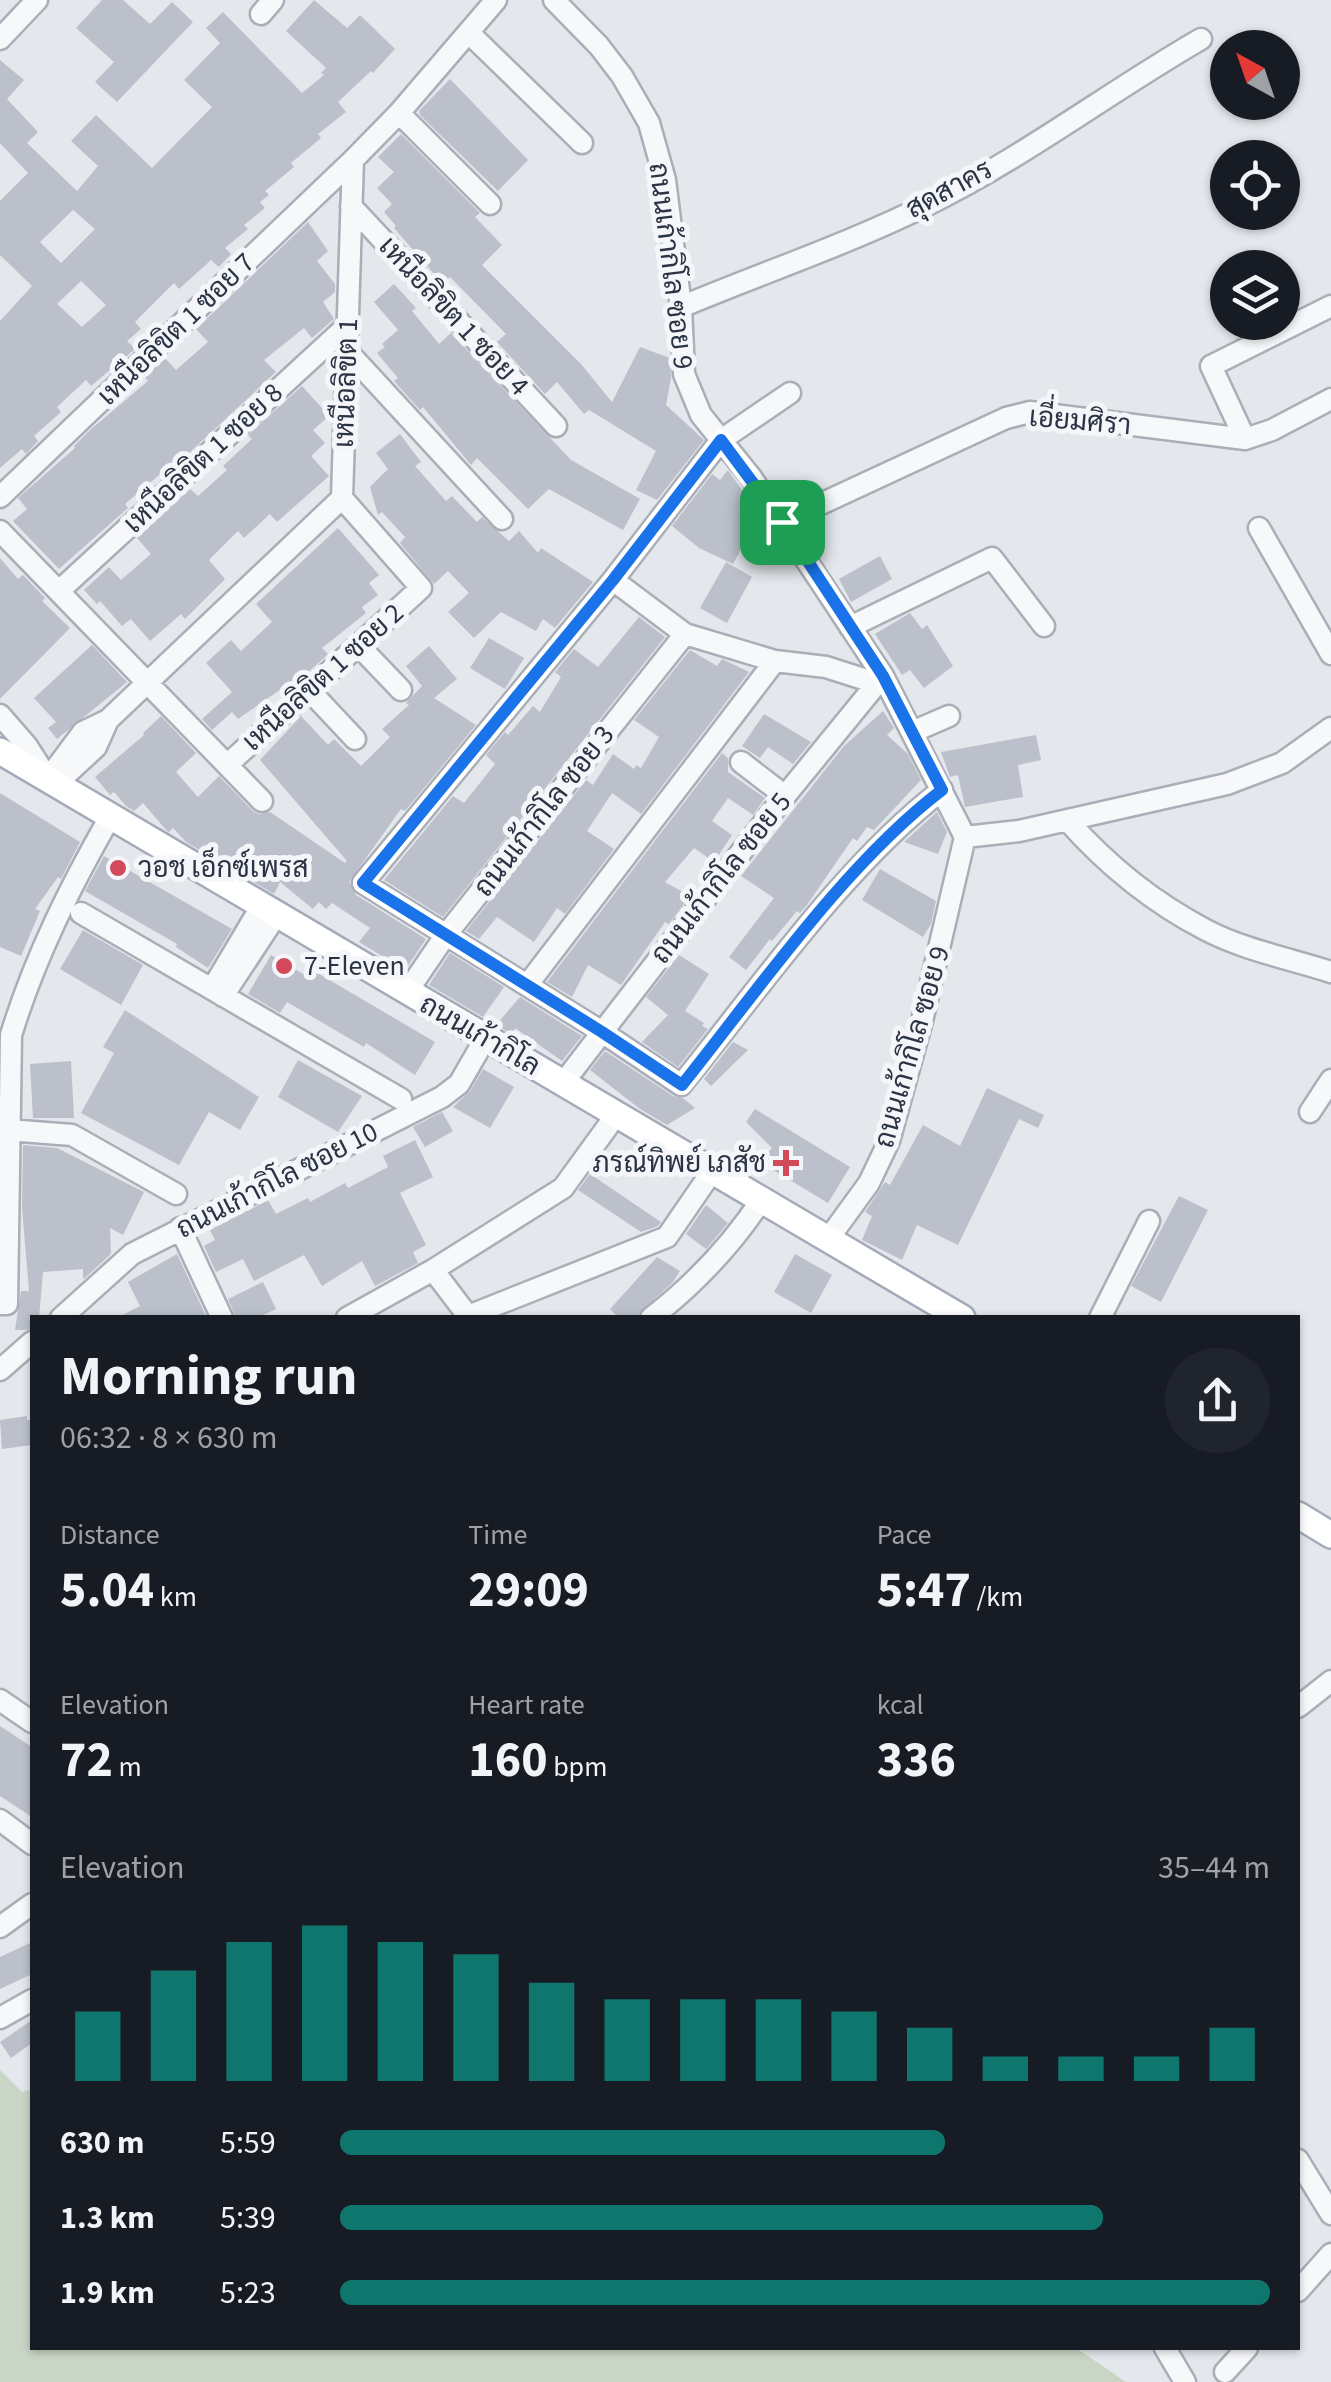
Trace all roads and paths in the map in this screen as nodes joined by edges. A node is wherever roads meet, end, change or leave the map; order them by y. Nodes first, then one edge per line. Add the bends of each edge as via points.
1 (37, 0) edge
2 (496, 0) edge
3 (554, 0) edge
4 (469, 33) junction
5 (1202, 39) dead end
6 (0, 40) edge
7 (399, 113) junction
8 (582, 143) dead end
9 (353, 160) junction
10 (490, 204) dead end
11 (351, 206) junction
12 (1331, 306) edge
13 (681, 307) junction
14 (348, 325) junction
15 (347, 351) junction
16 (790, 393) dead end
17 (1331, 399) edge
18 (556, 426) dead end
19 (1245, 439) junction
20 (721, 440) junction
21 (0, 497) edge
22 (342, 498) junction
23 (502, 519) dead end
24 (782, 522) junction
25 (1259, 528) dead end
26 (0, 531) edge
27 (613, 580) junction
28 (58, 591) junction
29 (1044, 626) dead end
30 (850, 627) junction
31 (685, 634) junction
32 (358, 645) junction
33 (1331, 654) edge
34 (775, 662) junction
35 (880, 680) junction
36 (148, 682) junction
37 (309, 690) junction
38 (401, 690) dead end
39 (0, 716) edge
40 (949, 716) dead end
41 (1331, 728) edge
42 (912, 732) junction
43 (355, 739) dead end
44 (0, 751) edge
45 (742, 762) dead end
46 (227, 765) junction
47 (53, 781) junction
48 (942, 790) junction
49 (785, 796) junction
50 (262, 801) dead end
51 (110, 817) junction
52 (1068, 820) junction
53 (966, 836) junction
54 (269, 910) junction
55 (81, 914) dead end
56 (445, 936) junction
57 (1331, 972) edge
58 (528, 984) junction
59 (407, 992) junction
60 (218, 993) junction
61 (602, 1032) junction
62 (486, 1039) junction
63 (1331, 1080) edge
64 (563, 1084) junction
65 (401, 1099) dead end
66 (1310, 1112) dead end
67 (616, 1115) junction
68 (8, 1130) junction
69 (713, 1170) junction
70 (4, 1190) edge
71 (176, 1194) dead end
72 (762, 1199) junction
73 (1149, 1221) dead end
74 (180, 1228) junction
75 (829, 1238) junction
76 (433, 1270) junction
77 (4, 1304) edge
78 (65, 1315) edge
79 (221, 1315) edge
80 (352, 1315) edge
81 (467, 1315) edge
82 (470, 1315) edge
83 (655, 1315) edge
84 (957, 1315) edge
85 (1102, 1315) edge
86 (30, 1344) edge
87 (0, 1370) edge
88 (1300, 1516) edge
89 (1331, 1535) edge
90 (1331, 1681) edge
91 (0, 1700) edge
92 (1300, 1705) edge
93 (30, 1721) edge
94 (0, 1820) edge
95 (30, 1842) edge
96 (30, 1905) edge
97 (0, 1927) edge
98 (30, 2001) edge
99 (0, 2018) edge
100 (1300, 2163) edge
101 (1331, 2214) edge
102 (1331, 2254) edge
103 (1300, 2290) edge
104 (1166, 2350) edge
105 (1245, 2350) edge
106 (1225, 2372) dead end
107 (1185, 2382) edge

1 - 6 street
2 - 4 street
3 - 13 street, ถนนเก้ากิโล ซอย 9 via 599,46 649,123 664,180
4 - 7 street
4 - 8 street
5 - 13 street, สุดสาคร via 928,204
7 - 9 street
7 - 10 street
9 - 11 street, เหนือลิขิต 1
9 - 21 street, เหนือลิขิต 1 ซอย 7
11 - 14 street, เหนือลิขิต 1
11 - 18 street, เหนือลิขิต 1 ซอย 4
12 - 19 street via 1211,366
13 - 20 street, ถนนเก้ากิโล ซอย 9 via 684,374
14 - 15 street, เหนือลิขิต 1
14 - 28 street, เหนือลิขิต 1 ซอย 8
15 - 22 street, เหนือลิขิต 1
15 - 23 street
16 - 20 street
17 - 19 street, เอี่ยมศิรา
19 - 24 street, เอี่ยมศิรา via 1030,412
20 - 24 street, ถนนเก้ากิโล ซอย 9
20 - 27 street
22 - 32 street, เหนือลิขิต 1 ซอย 2 via 420,588
22 - 36 street
24 - 30 street, ถนนเก้ากิโล ซอย 9
25 - 33 street
26 - 28 street
27 - 31 street
27 - 56 street via 363,883
28 - 36 street
29 - 30 street via 992,558
30 - 35 street, ถนนเก้ากิโล ซอย 9
31 - 34 street
31 - 56 street, ถนนเก้ากิโล ซอย 3
32 - 37 street, เหนือลิขิต 1 ซอย 2
32 - 38 street
34 - 35 street
34 - 58 street
35 - 42 street, ถนนเก้ากิโล ซอย 9
35 - 49 street, ถนนเก้ากิโล ซอย 5
36 - 46 street
36 - 47 street via 108,720 84,732
37 - 43 street
37 - 46 street, เหนือลิขิต 1 ซอย 2
39 - 47 street
40 - 42 street
41 - 52 street via 1282,763 1227,784
42 - 48 street, ถนนเก้ากิโล ซอย 9
44 - 47 main road, ถนนเก้ากิโล
45 - 49 street
46 - 50 street
47 - 51 main road, ถนนเก้ากิโล
48 - 53 street, ถนนเก้ากิโล ซอย 9
48 - 61 street via 877,849 682,1085
49 - 61 street, ถนนเก้ากิโล ซอย 5
51 - 54 main road, ถนนเก้ากิโล
51 - 68 street via 64,898 22,999 11,1035
52 - 53 street
52 - 57 street via 1157,900 1209,932
53 - 75 street, ถนนเก้ากิโล ซอย 9 via 889,1141 870,1182
54 - 59 main road, ถนนเก้ากิโล
54 - 60 street
55 - 60 street
56 - 58 street
56 - 59 street, ถนนเก้ากิโล ซอย 3
58 - 61 street
59 - 62 main road, ถนนเก้ากิโล
60 - 65 street
61 - 64 street, ถนนเก้ากิโล ซอย 5
62 - 64 main road, ถนนเก้ากิโล
62 - 74 street, ถนนเก้ากิโล ซอย 10 via 459,1084 442,1097
63 - 66 street
64 - 67 main road, ถนนเก้ากิโล
67 - 69 main road, ถนนเก้ากิโล
67 - 76 street via 563,1188
68 - 70 street
68 - 71 street via 72,1135
69 - 72 main road, ถนนเก้ากิโล
69 - 82 street via 668,1236
70 - 77 street
72 - 75 main road, ถนนเก้ากิโล
72 - 83 street via 734,1240
73 - 85 street
74 - 78 street, ถนนเก้ากิโล ซอย 10 via 132,1254
74 - 79 street
75 - 84 main road, ถนนเก้ากิโล
76 - 80 street
76 - 81 street
86 - 87 street
88 - 89 main road
90 - 92 street
91 - 93 street
94 - 95 street
96 - 97 street
98 - 99 street
100 - 101 street
102 - 103 street
104 - 107 street
105 - 106 street

